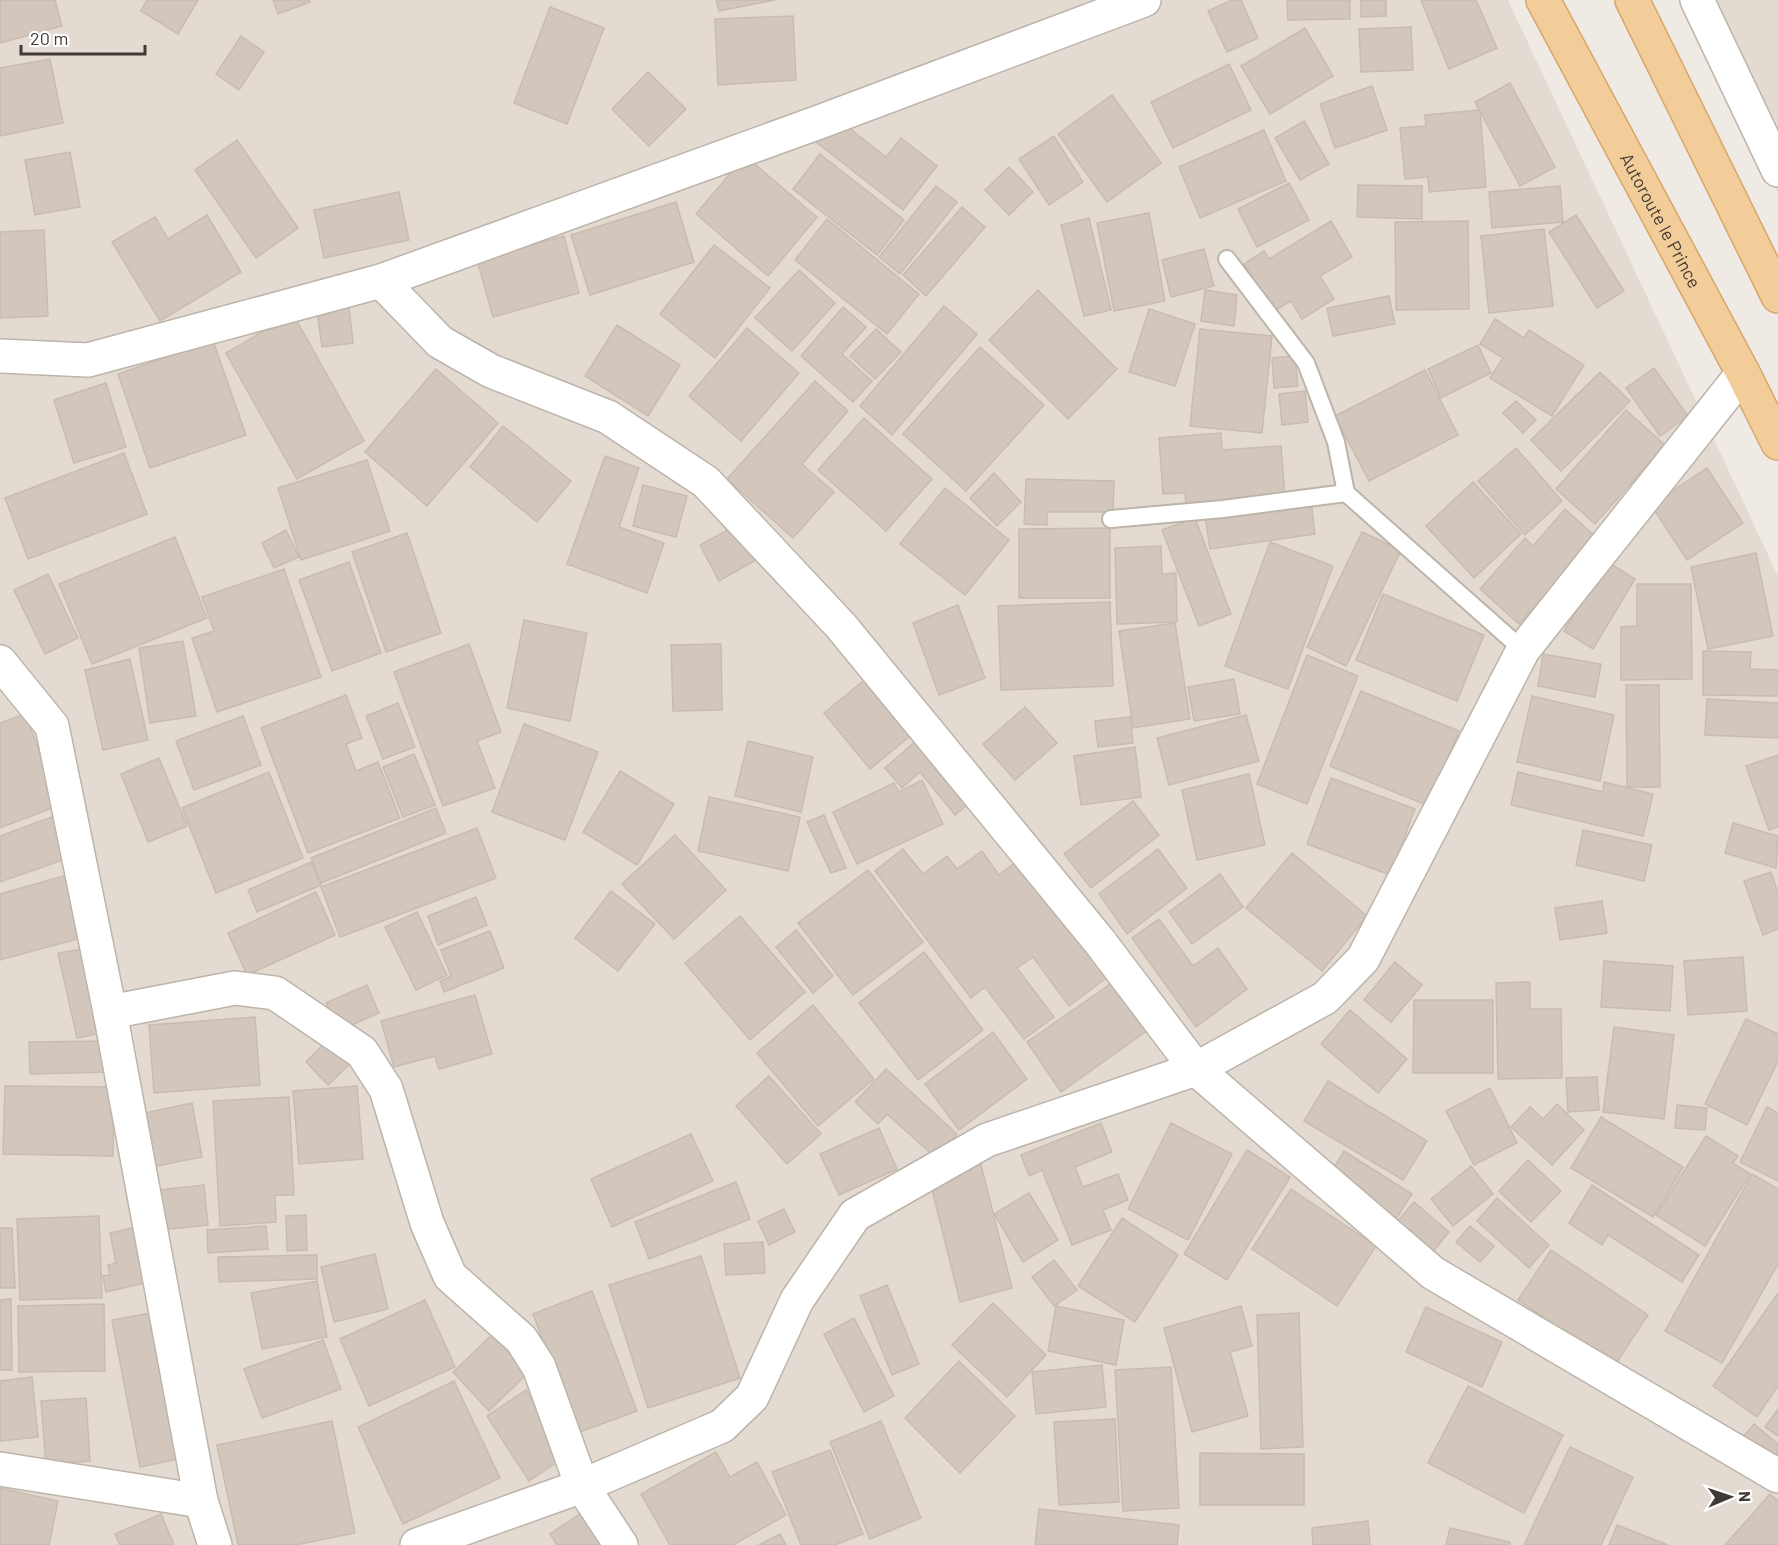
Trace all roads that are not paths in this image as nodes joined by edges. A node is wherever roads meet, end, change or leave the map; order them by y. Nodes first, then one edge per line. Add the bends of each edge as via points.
1 (1144, 0) edge
2 (1543, 0) edge
3 (1632, 0) edge
4 (1697, 0) edge
5 (1778, 170) edge
6 (1227, 259) dead end
7 (381, 281) junction
8 (1778, 296) edge
9 (0, 356) edge
10 (1743, 373) junction
11 (1778, 443) edge
12 (1346, 493) junction
13 (1111, 519) dead end
14 (1523, 651) junction
15 (0, 662) edge
16 (110, 1012) junction
17 (1196, 1069) junction
18 (0, 1469) edge
19 (1778, 1476) edge
20 (582, 1486) junction
21 (201, 1501) junction
22 (215, 1545) edge
23 (417, 1545) edge
24 (621, 1545) edge

1 - 7 street
2 - 10 main road, Autoroute le Prince
3 - 8 main road
4 - 5 street
6 - 12 lane via 1306,363 1336,442
7 - 9 street via 88,360
7 - 17 street via 440,342 491,371 608,417 706,482 841,626 1100,942
10 - 11 main road, Autoroute le Prince
10 - 14 street
12 - 13 lane
12 - 14 lane
14 - 17 street via 1363,959 1325,998
15 - 16 street via 52,726
16 - 20 street via 235,988 275,993 362,1052 386,1089 427,1223 450,1276 521,1339 539,1367
16 - 21 street
17 - 19 street via 1433,1273
17 - 20 street via 987,1140 855,1215 796,1300 752,1397 722,1426
18 - 21 street
20 - 23 street
20 - 24 street
21 - 22 street

